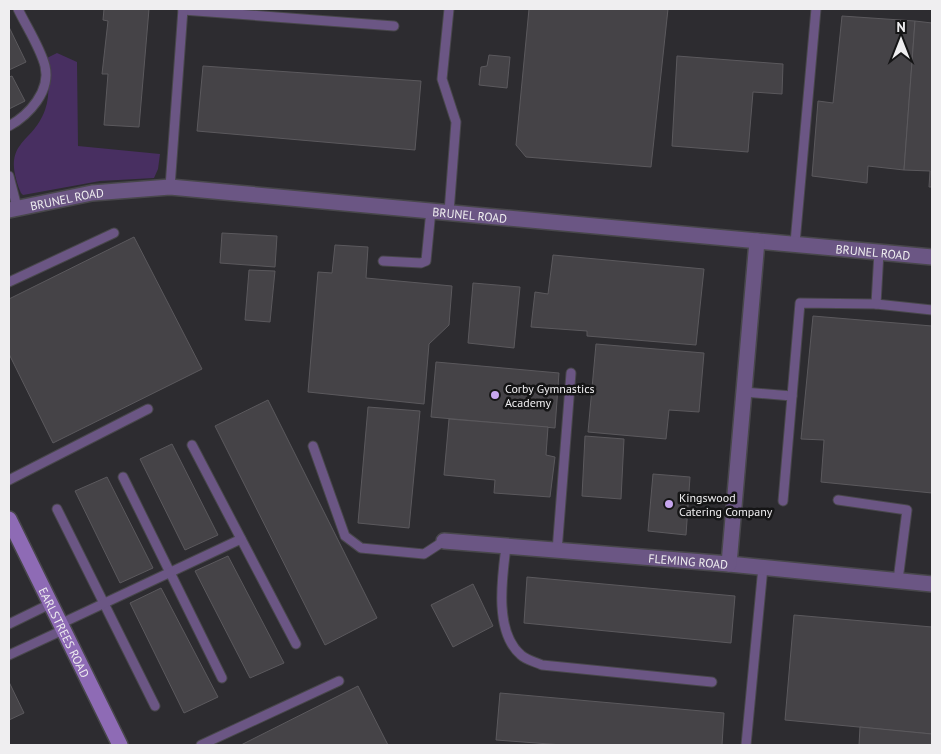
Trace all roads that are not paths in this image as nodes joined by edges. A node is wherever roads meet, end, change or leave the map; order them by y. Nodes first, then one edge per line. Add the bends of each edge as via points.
1 (18, 9) edge
2 (183, 9) edge
3 (448, 9) edge
4 (816, 9) edge
5 (394, 26) dead end
6 (9, 126) edge
7 (9, 176) edge
8 (170, 187) junction
9 (13, 209) edge
10 (431, 210) junction
11 (449, 212) junction
12 (114, 234) dead end
13 (757, 241) junction
14 (795, 243) junction
15 (879, 252) junction
16 (932, 256) edge
17 (383, 261) dead end
18 (9, 282) edge
19 (876, 304) junction
20 (932, 310) edge
21 (571, 373) dead end
22 (744, 392) junction
23 (792, 396) junction
24 (148, 409) dead end
25 (192, 446) dead end
26 (313, 446) dead end
27 (123, 478) dead end
28 (9, 480) edge
29 (838, 500) dead end
30 (784, 501) dead end
31 (57, 509) dead end
32 (9, 519) edge
33 (241, 539) junction
34 (444, 541) joint
35 (506, 547) junction
36 (557, 551) junction
37 (729, 564) junction
38 (763, 567) junction
39 (170, 572) junction
40 (898, 580) junction
41 (932, 584) edge
42 (103, 603) junction
43 (50, 604) junction
44 (9, 624) edge
45 (61, 627) junction
46 (296, 644) dead end
47 (9, 655) edge
48 (222, 678) dead end
49 (339, 681) dead end
50 (712, 682) dead end
51 (155, 706) dead end
52 (120, 745) edge
53 (201, 745) edge
54 (746, 745) edge

1 - 6 lane via 45,66 44,88 33,106
2 - 5 lane
2 - 8 lane
3 - 11 lane via 442,78 456,122
4 - 14 lane
7 - 9 lane
8 - 9 street, BRUNEL ROAD via 92,193
8 - 10 street, BRUNEL ROAD
10 - 11 street, BRUNEL ROAD
10 - 17 lane via 426,261
11 - 13 street, BRUNEL ROAD
12 - 18 lane
13 - 14 street, BRUNEL ROAD
13 - 22 street
14 - 15 street, BRUNEL ROAD
15 - 16 street, BRUNEL ROAD
15 - 19 lane
19 - 20 lane
19 - 23 lane via 800,302
21 - 36 lane
22 - 23 lane
22 - 37 street
23 - 30 lane
24 - 28 lane
25 - 33 lane
26 - 34 lane via 345,536 361,548 424,554
27 - 39 lane
29 - 40 lane via 907,510
31 - 42 lane
32 - 43 street, EARLSTREES ROAD
33 - 39 lane
33 - 46 lane
34 - 35 street, FLEMING ROAD
35 - 36 street, FLEMING ROAD
35 - 50 lane via 501,593 509,641 521,656 542,664
36 - 37 street, FLEMING ROAD
37 - 38 street, FLEMING ROAD
38 - 40 street, FLEMING ROAD
38 - 54 lane
39 - 42 lane
39 - 48 lane
40 - 41 street, FLEMING ROAD
42 - 45 lane
42 - 51 lane
43 - 44 lane
43 - 45 street, EARLSTREES ROAD
45 - 47 lane
45 - 52 street, EARLSTREES ROAD
49 - 53 lane

